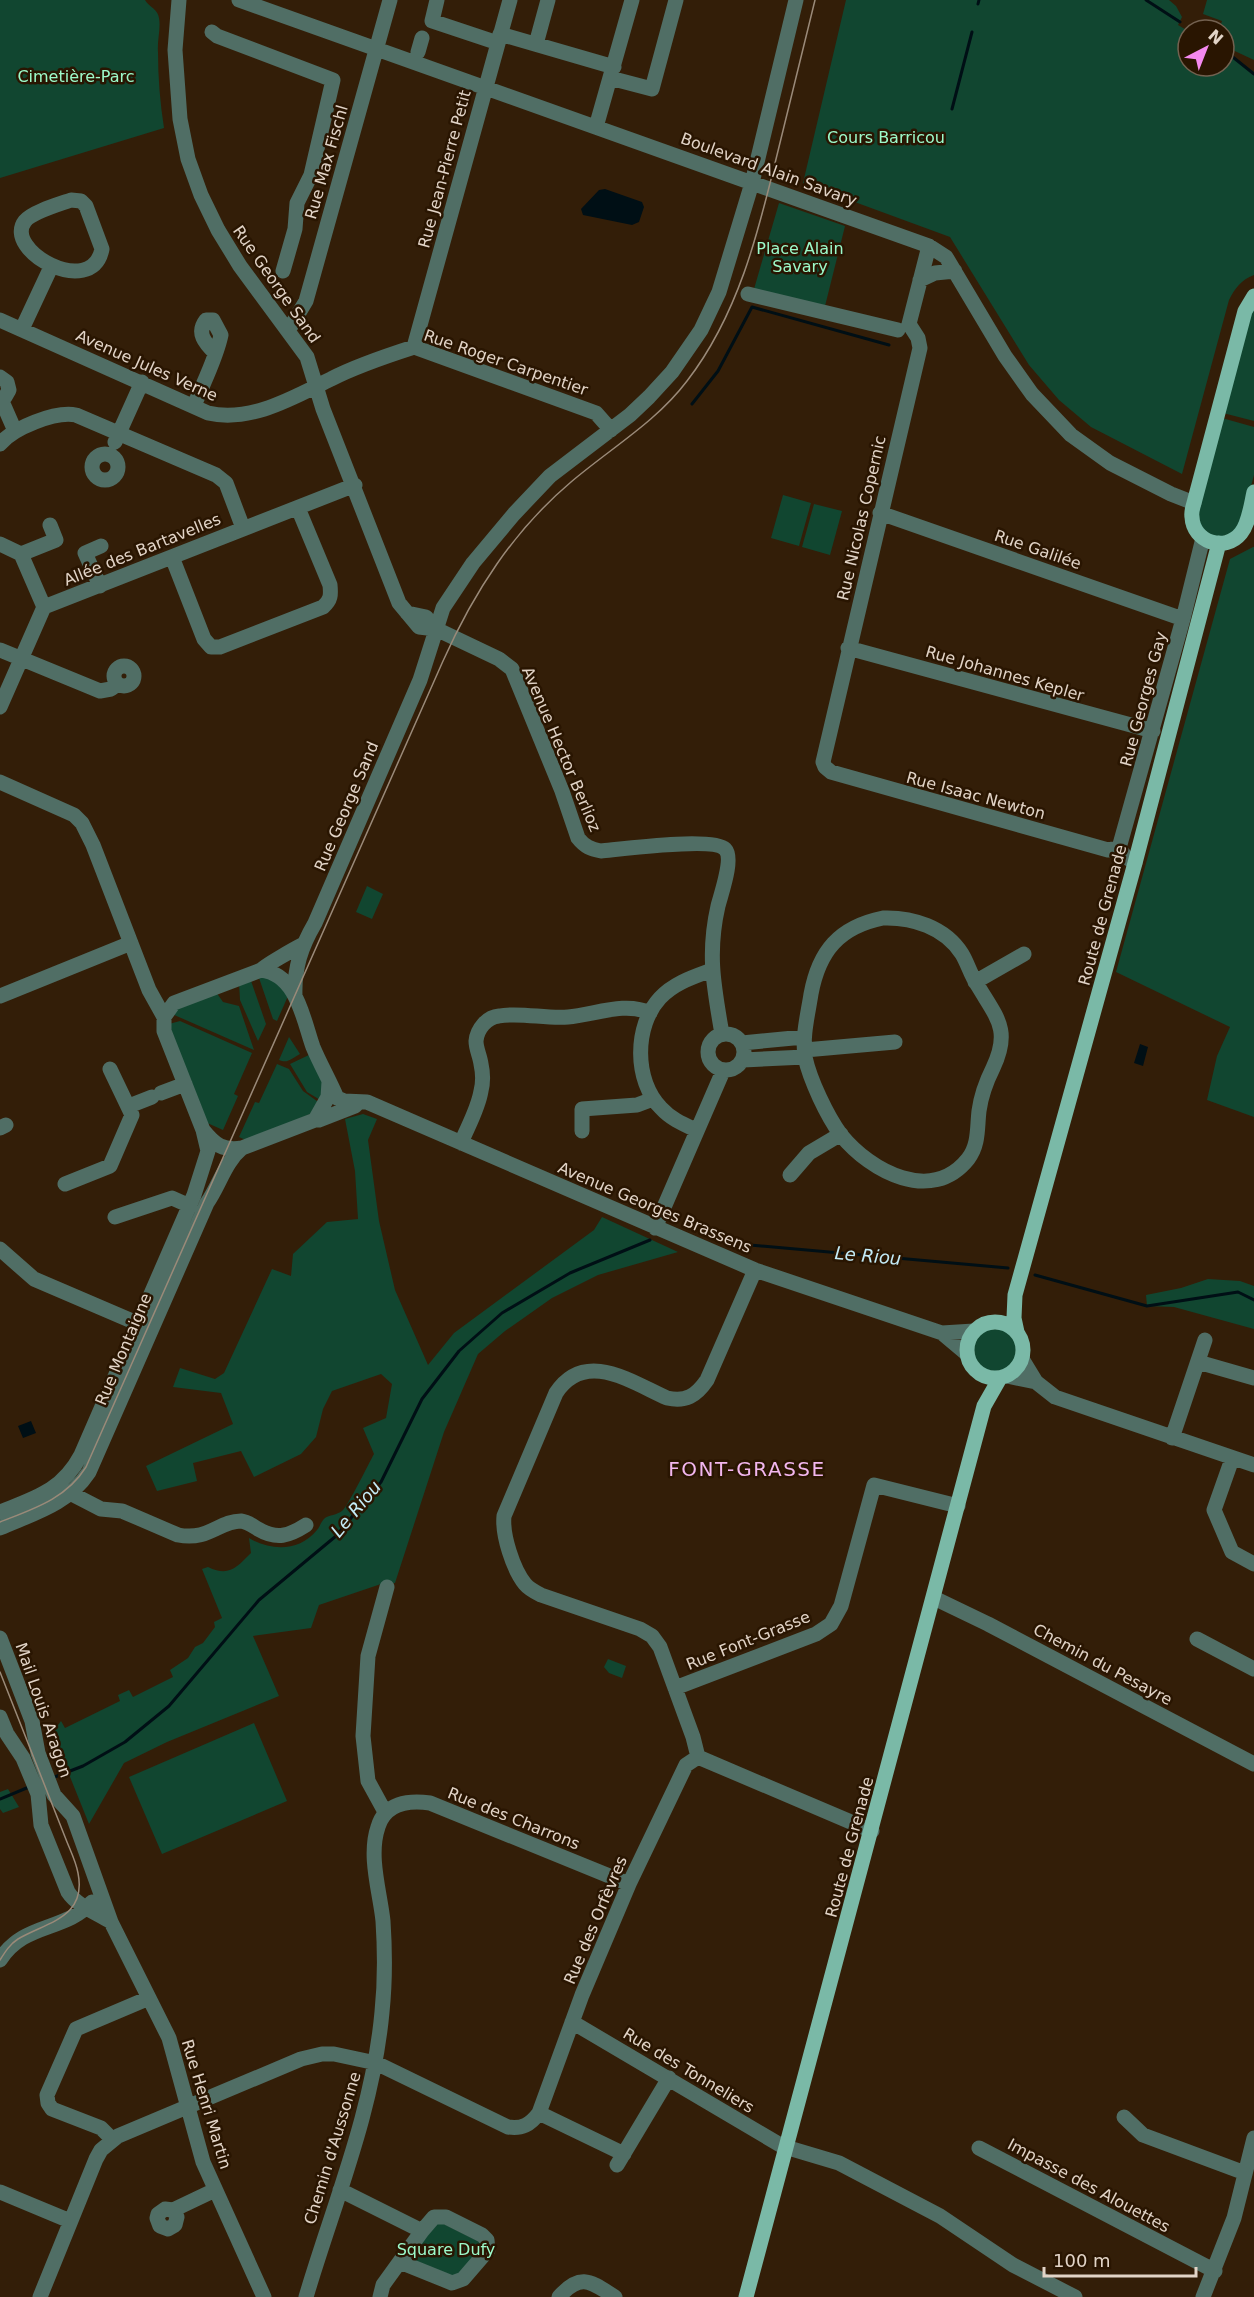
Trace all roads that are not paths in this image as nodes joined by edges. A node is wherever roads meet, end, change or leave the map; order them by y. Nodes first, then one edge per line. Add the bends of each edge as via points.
1 (179, 0) edge
2 (239, 0) edge
3 (390, 0) edge
4 (437, 0) edge
5 (510, 0) edge
6 (548, 0) edge
7 (632, 0) edge
8 (676, 0) edge
9 (796, 0) edge
10 (212, 32) dead end
11 (499, 38) junction
12 (536, 44) junction
13 (376, 48) junction
14 (612, 72) junction
15 (485, 87) junction
16 (596, 127) junction
17 (752, 183) junction
18 (929, 246) junction
19 (51, 267) junction
20 (955, 271) junction
21 (283, 272) dead end
22 (920, 280) junction
23 (748, 294) dead end
24 (1254, 296) edge
25 (0, 320) edge
26 (903, 327) junction
27 (22, 329) junction
28 (288, 331) junction
29 (414, 347) junction
30 (215, 353) dead end
31 (0, 376) edge
32 (142, 382) junction
33 (316, 387) junction
34 (1, 399) edge
35 (194, 406) junction
36 (611, 430) junction
37 (15, 431) junction
38 (118, 433) junction
39 (0, 444) edge
40 (109, 454) dead end
41 (355, 485) junction
42 (1254, 492) edge
43 (1194, 503) junction
44 (298, 508) junction
45 (880, 513) junction
46 (50, 525) dead end
47 (243, 528) junction
48 (1249, 531) edge
49 (1203, 538) junction
50 (1219, 543) junction
51 (0, 544) edge
52 (101, 546) dead end
53 (21, 554) junction
54 (172, 557) junction
55 (100, 585) junction
56 (44, 607) junction
57 (1183, 619) junction
58 (436, 630) junction
59 (848, 648) junction
60 (0, 650) edge
61 (21, 659) junction
62 (118, 684) dead end
63 (0, 707) edge
64 (1153, 731) junction
65 (825, 767) joint
66 (0, 782) edge
67 (1119, 848) junction
68 (1135, 863) junction
69 (131, 943) junction
70 (302, 945) junction
71 (1024, 954) dead end
72 (261, 970) junction
73 (712, 970) junction
74 (975, 982) junction
75 (0, 996) edge
76 (296, 996) junction
77 (155, 999) junction
78 (174, 1003) junction
79 (650, 1013) junction
80 (164, 1017) junction
81 (722, 1034) junction
82 (896, 1042) dead end
83 (742, 1043) junction
84 (805, 1048) junction
85 (743, 1060) junction
86 (110, 1069) dead end
87 (723, 1071) junction
88 (328, 1078) junction
89 (185, 1084) junction
90 (653, 1099) junction
91 (356, 1102) junction
92 (129, 1106) junction
93 (315, 1120) junction
94 (203, 1130) junction
95 (696, 1130) junction
96 (582, 1131) dead end
97 (841, 1134) junction
98 (461, 1143) junction
99 (242, 1148) junction
100 (790, 1175) dead end
101 (64, 1184) dead end
102 (190, 1206) junction
103 (114, 1217) dead end
104 (655, 1228) junction
105 (0, 1250) edge
106 (755, 1270) junction
107 (1015, 1295) junction
108 (994, 1322) junction
109 (139, 1324) junction
110 (974, 1331) junction
111 (1017, 1332) junction
112 (942, 1333) junction
113 (1205, 1340) dead end
114 (967, 1354) junction
115 (1022, 1359) junction
116 (1198, 1362) junction
117 (977, 1372) junction
118 (1004, 1377) junction
119 (1254, 1378) edge
120 (1036, 1382) junction
121 (984, 1406) junction
122 (1172, 1438) junction
123 (1232, 1459) junction
124 (1254, 1465) edge
125 (72, 1494) junction
126 (958, 1506) junction
127 (0, 1512) edge
128 (306, 1525) dead end
129 (0, 1528) edge
130 (1254, 1564) edge
131 (387, 1587) dead end
132 (934, 1598) junction
133 (0, 1638) edge
134 (1197, 1639) dead end
135 (1254, 1669) edge
136 (675, 1688) junction
137 (0, 1717) edge
138 (698, 1757) junction
139 (1254, 1764) edge
140 (386, 1812) junction
141 (872, 1831) junction
142 (629, 1884) junction
143 (99, 1890) junction
144 (71, 1897) junction
145 (87, 1907) junction
146 (111, 1922) junction
147 (0, 1950) edge
148 (0, 1960) edge
149 (149, 1998) junction
150 (572, 2022) junction
151 (376, 2064) junction
152 (669, 2078) junction
153 (188, 2106) junction
154 (539, 2113) junction
155 (1124, 2117) dead end
156 (1254, 2138) edge
157 (112, 2139) junction
158 (787, 2147) junction
159 (979, 2148) dead end
160 (1245, 2173) junction
161 (215, 2190) junction
162 (340, 2190) junction
163 (0, 2192) edge
164 (173, 2210) dead end
165 (70, 2221) junction
166 (422, 2231) junction
167 (400, 2262) junction
168 (1215, 2271) junction
169 (40, 2297) edge
170 (264, 2297) edge
171 (306, 2297) edge
172 (380, 2297) edge
173 (559, 2297) edge
174 (615, 2297) edge
175 (746, 2297) edge
176 (1076, 2297) edge
177 (1203, 2297) edge

1 - 28 street, Rue George Sand via 175,50 180,119 188,159 218,230
2 - 13 street, Boulevard Alain Savary
3 - 13 street, Rue Max Fischl
4 - 11 street via 432,21
5 - 11 street, Rue Jean-Pierre Petit
6 - 12 street
7 - 14 street
8 - 14 street via 652,89
9 - 17 street
10 - 21 street via 333,80 311,175 297,203 295,229
11 - 12 street
11 - 15 street, Rue Jean-Pierre Petit
12 - 14 street
13 - 15 street, Boulevard Alain Savary
13 - 28 street, Rue Max Fischl via 306,301
14 - 16 street
15 - 16 street, Boulevard Alain Savary
15 - 29 street, Rue Jean-Pierre Petit
16 - 17 street, Boulevard Alain Savary
17 - 18 street, Boulevard Alain Savary
17 - 36 street via 719,292 701,330 672,372
18 - 20 street, Boulevard Alain Savary via 946,257
18 - 22 street
19 - 19 street via 87,268 101,256 102,249 81,201 71,200 24,221 21,230 25,243
19 - 27 street
20 - 22 street via 935,273
20 - 43 street, Boulevard Alain Savary via 1005,356 1032,394 1071,435 1110,463
22 - 26 street
23 - 26 street
24 - 43 main road via 1245,311
25 - 27 street, Avenue Jules Verne
26 - 45 street, Rue Nicolas Copernic via 918,338 920,348
27 - 32 street, Avenue Jules Verne
28 - 33 street, Rue George Sand via 307,357
29 - 33 street, Rue Roger Carpentier
29 - 36 street, Rue Roger Carpentier via 590,410
30 - 35 street
31 - 34 street via 9,386
32 - 35 street, Avenue Jules Verne
32 - 38 street
33 - 35 street, Avenue Jules Verne via 233,416
33 - 41 street, Rue George Sand
34 - 37 street
36 - 58 street via 550,476 514,514 473,563 443,609
37 - 38 street via 68,413
37 - 39 street
38 - 40 street
38 - 47 street via 216,475 226,483
41 - 44 street, Allée des Bartavelles
41 - 58 street, Rue George Sand via 399,603 419,627
42 - 48 main road
43 - 49 main road via 1193,525
44 - 47 street, Allée des Bartavelles
44 - 54 street via 330,585 329,602 324,607 220,647 211,647 204,639
45 - 57 street, Rue Galilée
45 - 59 street, Rue Nicolas Copernic
46 - 53 street via 56,540
47 - 54 street, Allée des Bartavelles
48 - 50 main road
49 - 50 main road
49 - 57 street, Rue Georges Gay
50 - 68 main road, Route de Grenade
51 - 53 street
52 - 55 street via 85,553
53 - 56 street
54 - 55 street, Allée des Bartavelles
55 - 56 street, Allée des Bartavelles
56 - 61 street
57 - 64 street, Rue Georges Gay
58 - 70 street, Rue George Sand via 420,680
58 - 73 street, Avenue Hector Berlioz via 512,669 583,844 602,851 705,843 726,850 729,862 711,940
59 - 64 street, Rue Johannes Kepler
59 - 65 street, Rue Nicolas Copernic via 823,755
60 - 61 street
61 - 62 street via 100,691
61 - 63 street
64 - 67 street, Rue Georges Gay
65 - 67 street, Rue Isaac Newton via 886,789 1108,850
66 - 69 street via 62,808 82,823
67 - 68 street
68 - 107 main road, Route de Grenade
69 - 75 street
69 - 77 street
70 - 72 street
70 - 76 street, Rue George Sand
71 - 74 street
72 - 76 street via 279,976
72 - 78 street
73 - 79 street via 671,988
73 - 81 street, Avenue Hector Berlioz
74 - 84 street via 961,952 939,931 901,918 866,922 838,938 817,970
74 - 97 street via 997,1016 1002,1036 983,1093 977,1137 969,1157 950,1176 936,1181 905,1179 854,1149
76 - 88 street
77 - 78 street
77 - 80 street
78 - 80 street
79 - 90 street via 640,1056
79 - 98 street via 625,1008 567,1017 492,1017 485,1022 476,1041 482,1090
80 - 89 street via 164,1031
81 - 83 street via 737,1037
81 - 87 street via 715,1037 708,1049 711,1063
82 - 84 street
83 - 84 street
83 - 85 street
84 - 85 street
84 - 97 street via 818,1092
85 - 87 street via 738,1067
86 - 92 street
87 - 95 street
88 - 91 street, Avenue Georges Brassens via 337,1098
88 - 93 street via 328,1097
89 - 92 street
89 - 94 street
90 - 95 street via 670,1117
90 - 96 street via 637,1105 582,1108
91 - 93 street
91 - 98 street, Avenue Georges Brassens via 367,1102
92 - 101 street via 132,1115 110,1166
93 - 99 street
94 - 99 street via 221,1148
94 - 102 street, Rue Montaigne via 208,1150
95 - 104 street
97 - 100 street via 808,1153
98 - 104 street, Avenue Georges Brassens
99 - 125 street, Rue Montaigne via 229,1161 207,1203 93,1466
102 - 103 street via 172,1198
102 - 109 street, Rue Montaigne
104 - 106 street, Avenue Georges Brassens
105 - 109 street via 34,1279
106 - 112 street, Avenue Georges Brassens
106 - 136 street via 707,1380 690,1398 667,1398 595,1370 576,1374 561,1385 504,1516 504,1534 527,1586 541,1595 652,1636
107 - 108 main road
107 - 111 main road
108 - 110 main road
108 - 111 main road
109 - 127 street, Rue Montaigne via 74,1467 50,1491
110 - 112 street, Avenue Georges Brassens
110 - 114 main road
111 - 115 main road via 1023,1346
112 - 114 street, Avenue Georges Brassens
113 - 116 street
114 - 117 main road
115 - 118 main road via 1017,1369
115 - 120 street
116 - 119 street
116 - 122 street
117 - 118 main road via 988,1378
117 - 121 main road
118 - 120 street
118 - 121 main road
120 - 122 street via 1055,1397
121 - 126 main road, Route de Grenade
122 - 123 street
123 - 124 street
123 - 130 street via 1214,1510 1232,1552
125 - 128 street via 101,1509 122,1511 187,1537 204,1535 239,1521 281,1537
125 - 129 street, Rue Montaigne via 50,1508
126 - 132 main road, Route de Grenade
126 - 136 street, Rue Font-Grasse via 874,1485 841,1606 831,1624 816,1634
131 - 140 street via 368,1656 363,1736 368,1781
132 - 139 street, Chemin du Pesayre
132 - 141 main road, Route de Grenade
133 - 143 street, Mail Louis Aragon via 32,1721 46,1774 54,1794 73,1816
134 - 135 street
136 - 138 street
137 - 144 street, Mail Louis Aragon via 38,1794 41,1824
138 - 141 street
138 - 142 street, Rue des Orfèvres via 686,1765
140 - 142 street, Rue des Charrons via 406,1802 430,1803
140 - 151 street, Chemin d'Aussonne via 378,1825 374,1853 384,1968
141 - 158 main road, Route de Grenade
142 - 150 street, Rue des Orfèvres
143 - 145 street
143 - 146 street, Mail Louis Aragon
144 - 145 street
144 - 147 street via 57,1916 15,1935
145 - 146 street
145 - 148 street via 76,1916 18,1939
146 - 149 street, Rue Henri Martin
149 - 153 street, Rue Henri Martin via 169,2038
149 - 157 street via 76,2029 47,2096 52,2109 101,2128
150 - 152 street, Rue des Tonneliers
150 - 154 street, Rue des Orfèvres
151 - 153 street via 334,2054 311,2056
151 - 154 street via 508,2127 527,2125
151 - 162 street, Chemin d'Aussonne
152 - 154 street via 620,2159
152 - 158 street, Rue des Tonneliers
153 - 157 street
153 - 161 street, Rue Henri Martin via 197,2145
155 - 160 street via 1143,2136
156 - 160 street
157 - 165 street via 96,2159
158 - 175 main road, Route de Grenade
158 - 176 street, Rue des Tonneliers via 839,2163 940,2216 999,2256
159 - 168 street, Impasse des Alouettes
160 - 168 street
161 - 164 street
161 - 170 street, Rue Henri Martin
162 - 166 street
162 - 171 street, Chemin d'Aussonne
163 - 165 street
165 - 169 street
166 - 167 street
166 - 167 street via 434,2217 446,2217 482,2235 488,2250 464,2279 452,2283
167 - 172 street via 383,2285
168 - 177 street
173 - 174 street via 575,2282 583,2281

